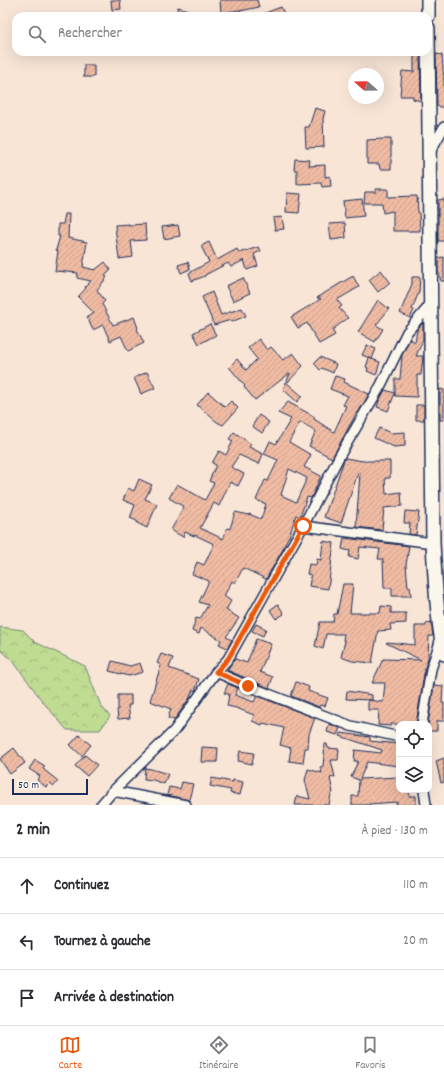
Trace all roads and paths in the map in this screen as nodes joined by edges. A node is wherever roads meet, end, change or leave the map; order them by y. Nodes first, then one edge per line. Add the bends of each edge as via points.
1 (428, 0) edge
2 (428, 12) edge
3 (428, 56) edge
4 (444, 127) edge
5 (430, 153) junction
6 (431, 304) junction
7 (303, 526) junction
8 (433, 543) junction
9 (440, 581) edge
10 (441, 638) junction
11 (444, 654) edge
12 (216, 672) junction
13 (422, 721) edge
14 (396, 736) edge
15 (113, 791) junction
16 (424, 793) edge
17 (101, 805) edge
18 (186, 805) edge
19 (426, 805) edge

1 - 2 street
3 - 5 street
4 - 5 street
5 - 6 street
6 - 7 street via 407,332 381,385
6 - 8 street
7 - 8 street
7 - 12 street via 228,659
8 - 9 street
9 - 10 street
10 - 11 street
10 - 13 street via 431,669
12 - 14 street via 351,726
12 - 15 street via 174,731
15 - 17 street
15 - 18 street
16 - 19 street

